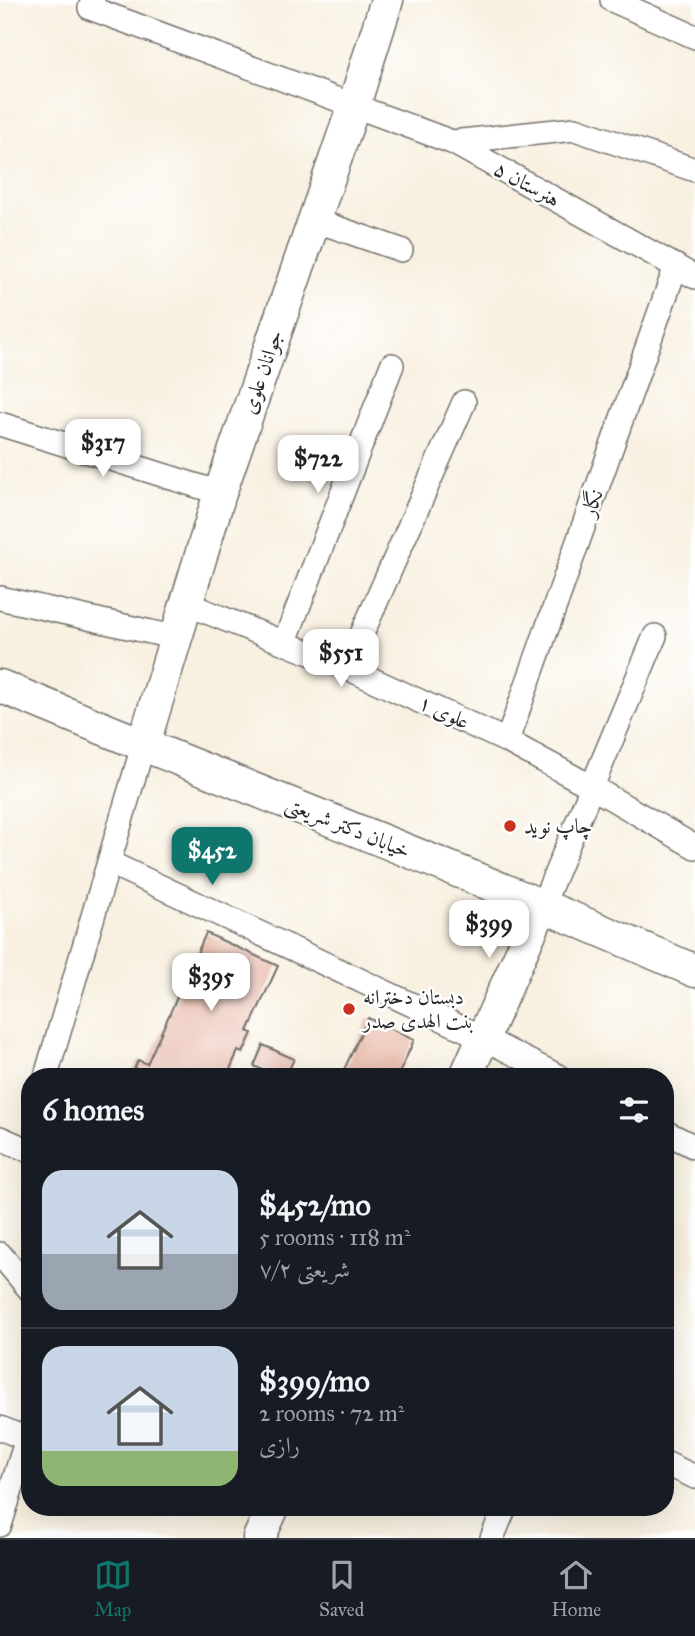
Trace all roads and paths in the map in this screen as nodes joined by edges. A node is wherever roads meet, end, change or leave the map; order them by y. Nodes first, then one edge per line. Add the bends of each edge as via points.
1 (93, 0) edge
2 (387, 0) edge
3 (612, 0) edge
4 (695, 37) edge
5 (354, 105) junction
6 (452, 142) junction
7 (695, 170) edge
8 (314, 220) junction
9 (401, 250) dead end
10 (686, 271) edge
11 (392, 365) dead end
12 (464, 402) dead end
13 (0, 424) edge
14 (220, 493) junction
15 (0, 598) edge
16 (187, 604) junction
17 (655, 636) dead end
18 (177, 638) junction
19 (285, 641) junction
20 (347, 668) junction
21 (0, 685) edge
22 (507, 741) junction
23 (143, 746) junction
24 (592, 786) junction
25 (695, 847) edge
26 (110, 863) junction
27 (543, 904) junction
28 (695, 971) edge
29 (483, 1038) junction
30 (48, 1068) edge
31 (470, 1068) edge
32 (542, 1068) edge
33 (674, 1136) edge
34 (0, 1138) edge
35 (21, 1142) edge
36 (695, 1147) edge
37 (0, 1254) edge
38 (21, 1279) edge
39 (0, 1428) edge
40 (21, 1432) edge
41 (21, 1457) edge
42 (674, 1467) edge
43 (695, 1477) edge
44 (269, 1516) edge
45 (501, 1516) edge
46 (0, 1525) edge
47 (259, 1538) edge
48 (492, 1538) edge

1 - 5 street, هنرستان ۵ via 89,8
2 - 5 street, جوانان علوی
3 - 4 street
5 - 6 street, هنرستان ۵
5 - 8 street, جوانان علوی
6 - 7 street via 575,129
6 - 10 street, هنرستان ۵
8 - 9 street
8 - 14 street, جوانان علوی
10 - 22 street, نگار
11 - 19 street
12 - 20 street
13 - 14 street
14 - 16 street, جوانان علوی
15 - 18 street
16 - 18 street, جوانان علوی
16 - 19 street, علوی ۱
17 - 24 street
18 - 23 street, جوانان علوی
19 - 20 street, علوی ۱
20 - 22 street, علوی ۱
21 - 23 street, خیابان دکتر شریعتی
22 - 24 street, علوی ۱
23 - 26 street
23 - 27 street, خیابان دکتر شریعتی
24 - 25 street, علوی ۱
24 - 27 street
26 - 29 street
26 - 30 street
27 - 28 street, خیابان دکتر شریعتی
27 - 29 street
29 - 31 street
29 - 32 street
33 - 36 street
34 - 35 street
37 - 38 street
39 - 40 street
41 - 46 street
42 - 43 street
44 - 47 street
45 - 48 street

